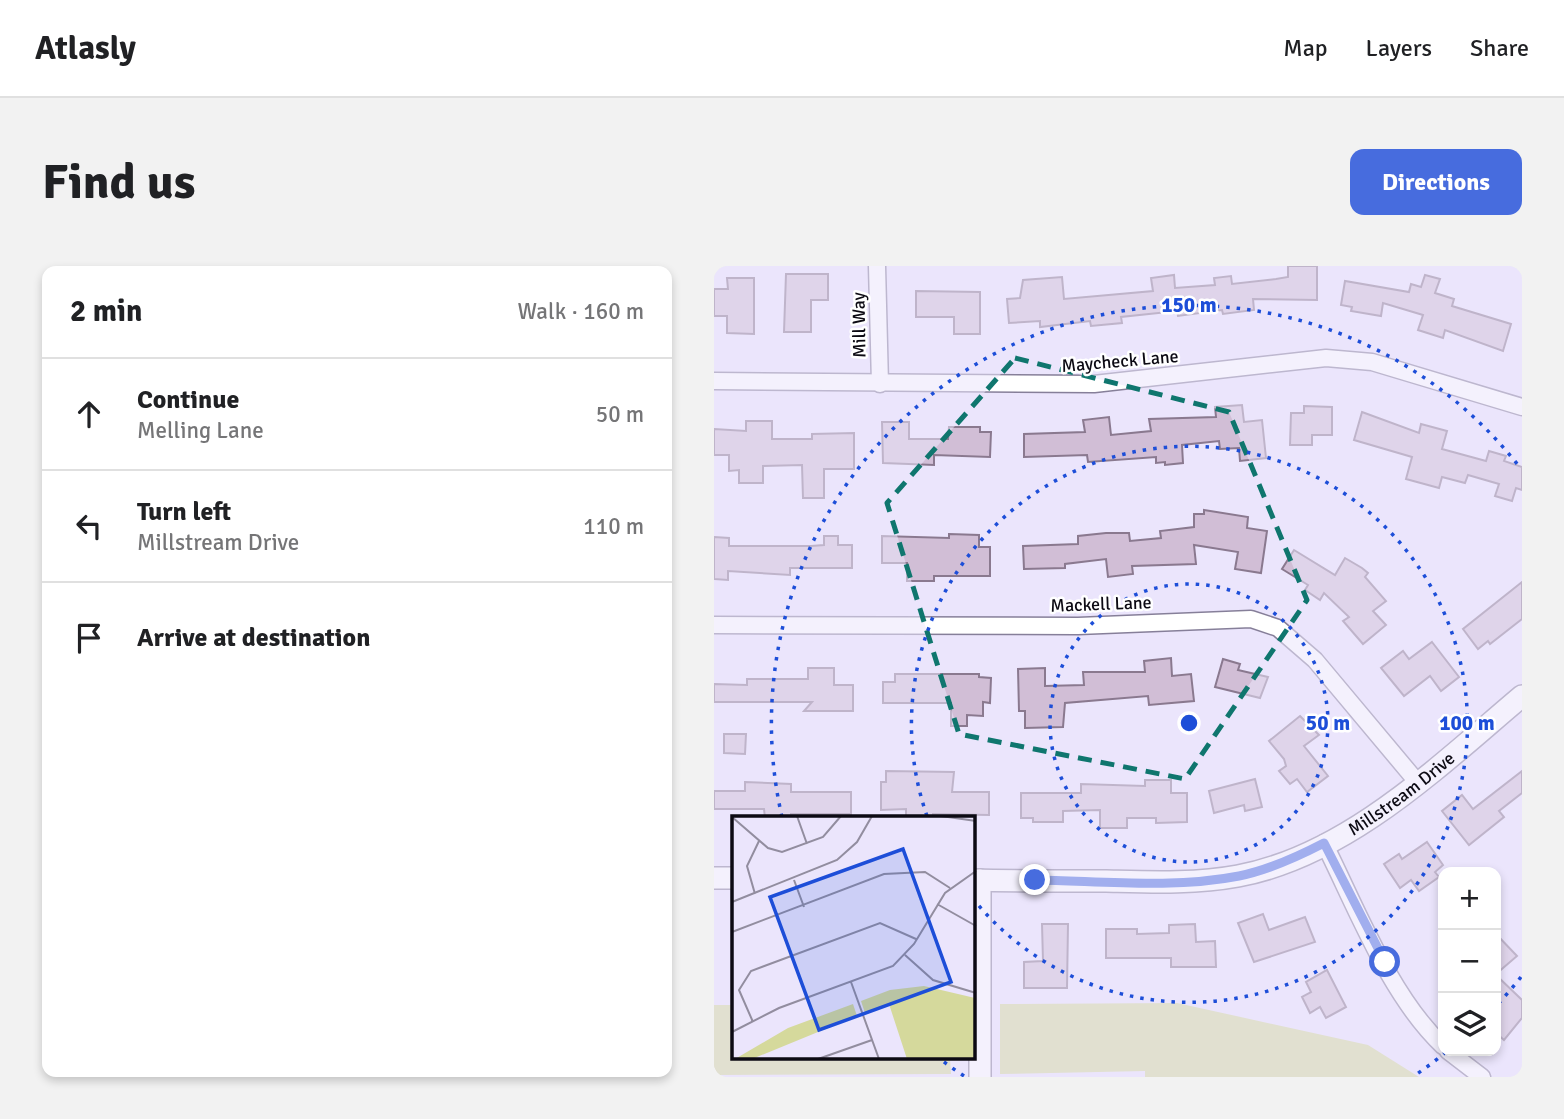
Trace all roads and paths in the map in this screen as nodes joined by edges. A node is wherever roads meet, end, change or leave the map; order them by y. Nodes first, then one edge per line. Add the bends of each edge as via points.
1 (877, 266) edge
2 (714, 381) edge
3 (880, 384) junction
4 (1522, 407) edge
5 (714, 625) edge
6 (1522, 696) edge
7 (1418, 783) junction
8 (1324, 843) junction
9 (714, 878) edge
10 (732, 878) edge
11 (977, 880) edge
12 (1438, 1041) edge
13 (1455, 1056) edge
14 (980, 1077) edge
15 (1482, 1077) edge

1 - 3 street, Mill Way
2 - 3 street, Maycheck Lane
3 - 4 street, Maycheck Lane via 1094,384 1326,358 1371,362
5 - 7 street, Mackell Lane via 1078,626 1251,619 1278,628 1315,660
6 - 7 street, Millstream Drive
7 - 8 street, Millstream Drive
8 - 11 street, Millstream Drive via 1267,868 1218,878 1166,882
8 - 12 street via 1400,991
9 - 10 street
11 - 14 street
13 - 15 street

